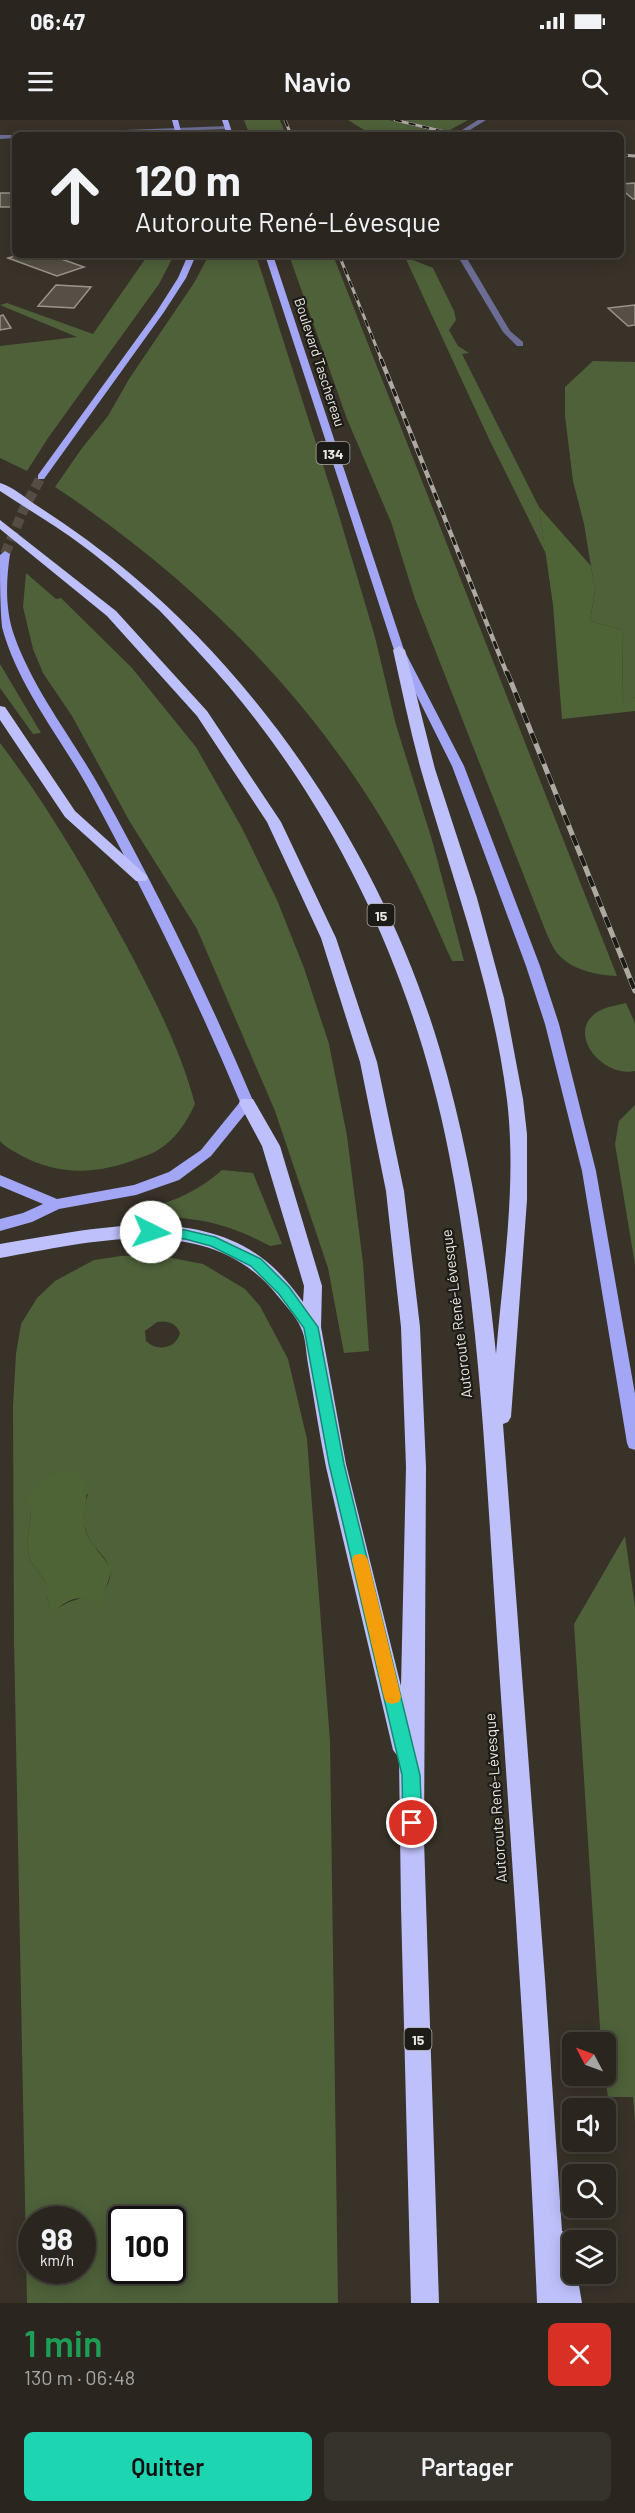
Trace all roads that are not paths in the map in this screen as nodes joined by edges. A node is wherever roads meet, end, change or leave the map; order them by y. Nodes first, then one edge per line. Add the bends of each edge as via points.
1 (225, 120) edge
2 (483, 120) edge
3 (229, 132) edge
4 (462, 132) edge
5 (191, 258) edge
6 (270, 258) edge
7 (463, 258) edge
8 (520, 344) dead end
9 (41, 477) tunnel mouth
10 (0, 486) edge
11 (0, 523) edge
12 (5, 555) dead end
13 (399, 650) junction
14 (0, 710) edge
15 (141, 878) junction
16 (247, 1103) junction
17 (0, 1180) edge
18 (56, 1204) junction
19 (0, 1226) edge
20 (0, 1251) edge
21 (311, 1327) junction
22 (635, 1443) edge
23 (496, 1482) junction
24 (411, 1775) junction
25 (545, 2167) junction
26 (425, 2303) edge
27 (551, 2303) edge
28 (568, 2303) edge

1 - 3 main road
2 - 4 street
5 - 9 main road via 165,303
6 - 13 main road, Boulevard Taschereau / 134
7 - 8 street via 507,332
10 - 23 highway, Autoroute René-Lévesque / 15 via 99,554 152,597 198,642 267,723 320,798 368,888 391,936 431,1046 456,1145 483,1314
11 - 24 highway, 15 via 82,586 128,628 215,729 264,803 297,863 350,995 391,1163 409,1319 416,1469
12 - 15 main road via 2,609 14,648
13 - 22 main road, Boulevard Taschereau via 458,766 552,1024 589,1171
13 - 23 highway via 428,769 491,979 515,1099 518,1200
14 - 15 highway via 70,814
15 - 16 main road
16 - 18 main road via 206,1153 174,1176 136,1190
16 - 21 highway via 271,1146 314,1286
17 - 18 main road
18 - 19 main road
20 - 21 highway via 127,1232 198,1237 256,1262 284,1290
21 - 24 highway via 336,1464
23 - 25 highway, Autoroute René-Lévesque / 15
24 - 26 highway, 15
25 - 27 highway, Autoroute René-Lévesque / 15
25 - 28 highway

